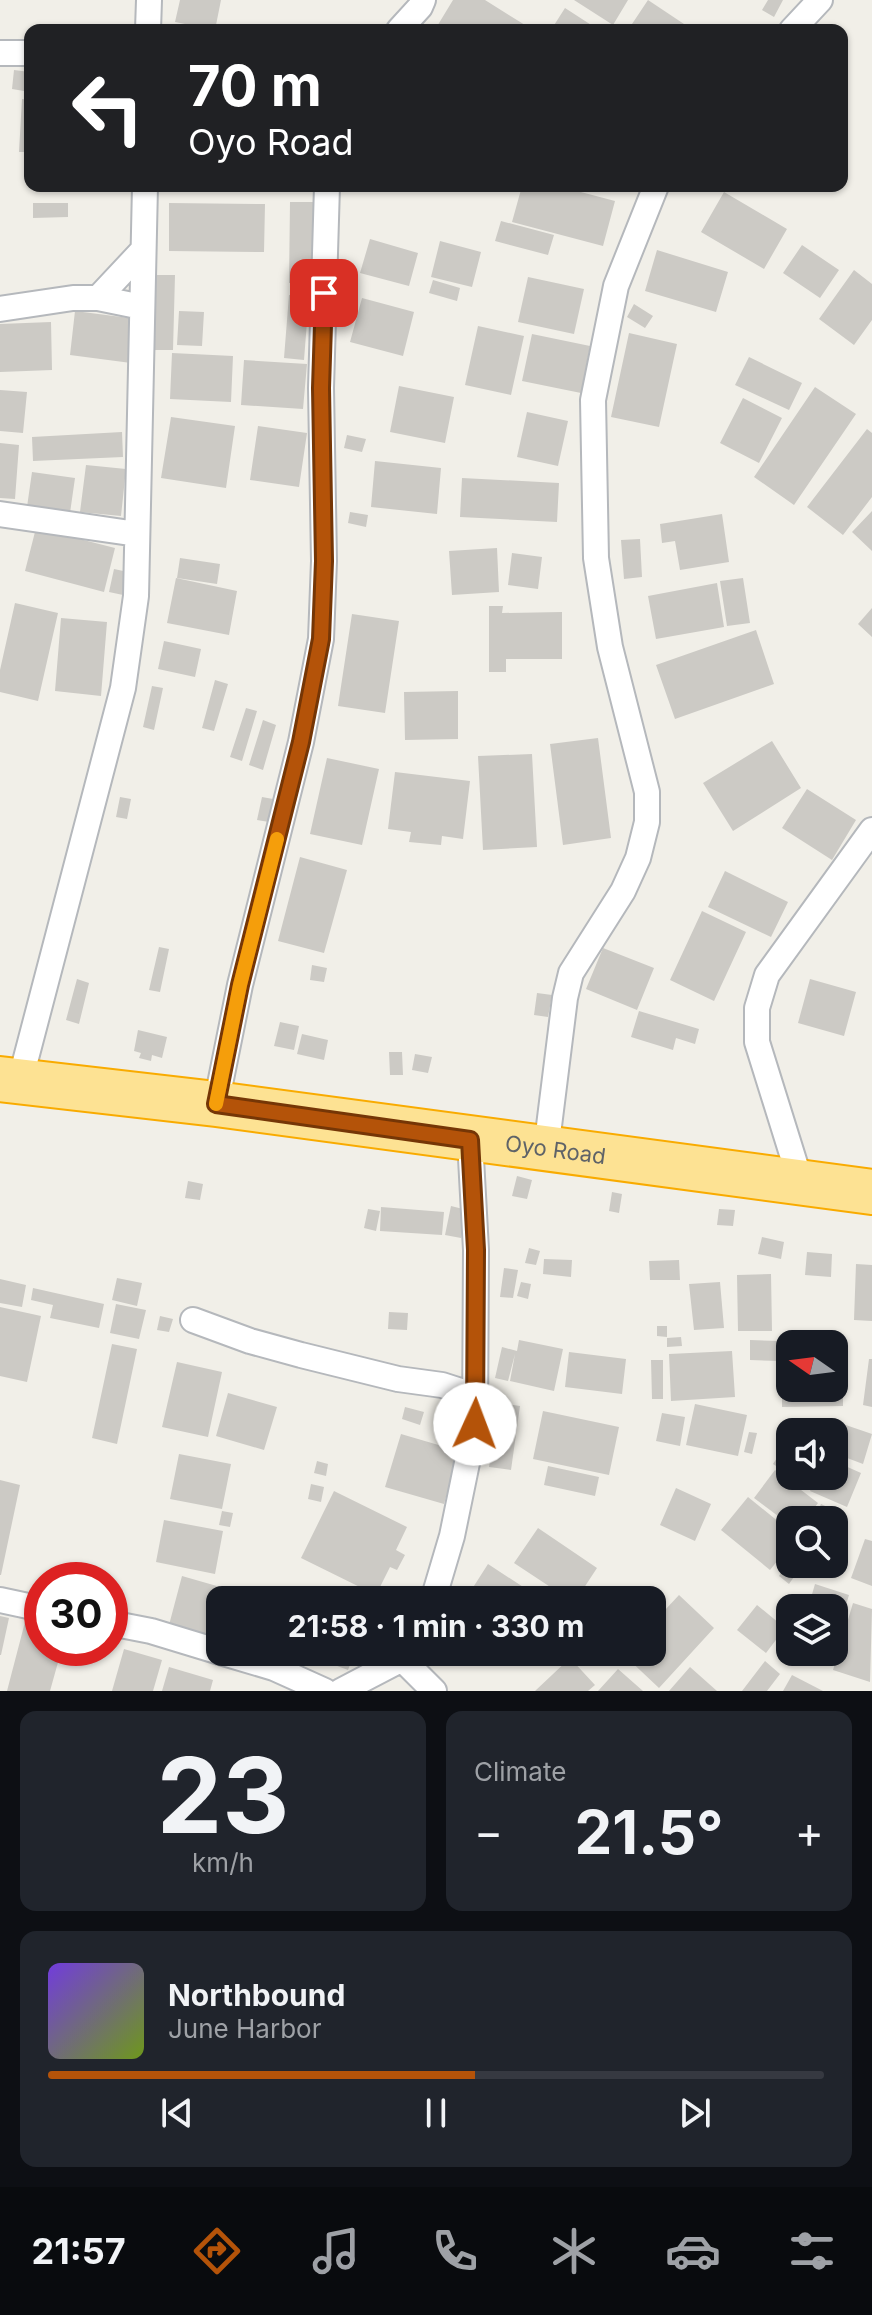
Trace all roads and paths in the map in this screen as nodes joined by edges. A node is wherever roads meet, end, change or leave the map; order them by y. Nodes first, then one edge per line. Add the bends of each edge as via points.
1 (149, 0) edge
2 (423, 0) edge
3 (820, 0) edge
4 (148, 24) edge
5 (404, 24) edge
6 (798, 24) edge
7 (0, 53) edge
8 (24, 53) edge
9 (145, 192) edge
10 (327, 192) edge
11 (654, 192) edge
12 (143, 250) junction
13 (98, 298) junction
14 (142, 307) junction
15 (0, 309) edge
16 (0, 514) edge
17 (137, 534) junction
18 (872, 830) edge
19 (10, 1080) edge
20 (216, 1104) junction
21 (470, 1140) junction
22 (546, 1150) junction
23 (801, 1183) junction
24 (872, 1192) edge
25 (193, 1320) dead end
26 (476, 1396) junction
27 (437, 1586) edge
28 (0, 1600) edge
29 (24, 1605) edge
30 (128, 1627) edge
31 (206, 1648) edge
32 (267, 1666) edge
33 (386, 1666) edge
34 (413, 1666) edge
35 (325, 1691) edge
36 (341, 1691) edge
37 (434, 1691) edge

1 - 4 street
2 - 5 street
3 - 6 street
7 - 8 street
9 - 12 street
10 - 20 street via 321,639
11 - 22 street via 616,286 593,400 596,558 610,647 647,792 647,822 623,891 571,973
12 - 13 street
12 - 14 street
13 - 14 street
13 - 15 street
14 - 17 street
16 - 17 street
17 - 19 street via 136,596 123,688
18 - 23 street via 767,975 757,1008 757,1042
19 - 20 highway, Oyo Road
20 - 21 highway, Oyo Road
21 - 22 highway, Oyo Road
21 - 26 street
22 - 23 highway, Oyo Road
23 - 24 highway, Oyo Road
25 - 26 street via 301,1355
26 - 27 street via 455,1522
28 - 29 street
30 - 31 street
32 - 35 street
33 - 36 street
34 - 37 street

